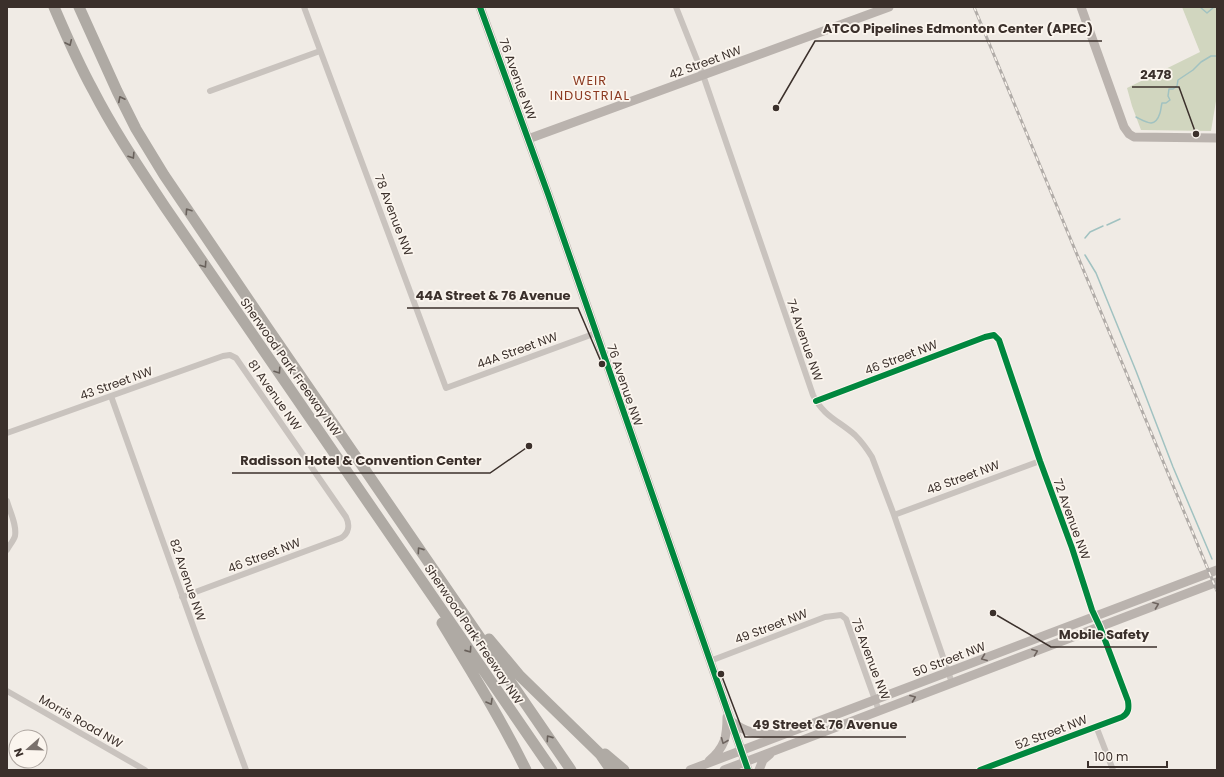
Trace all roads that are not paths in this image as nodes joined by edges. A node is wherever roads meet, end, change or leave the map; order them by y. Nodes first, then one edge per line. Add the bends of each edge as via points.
1 (54, 7) edge
2 (79, 7) edge
3 (304, 7) edge
4 (480, 7) edge
5 (676, 7) edge
6 (889, 7) edge
7 (1081, 7) edge
8 (320, 51) junction
9 (703, 75) junction
10 (210, 91) dead end
11 (1217, 138) edge
12 (528, 139) junction
13 (596, 333) junction
14 (994, 335) joint
15 (233, 356) joint
16 (446, 388) joint
17 (111, 396) junction
18 (816, 401) junction
19 (7, 433) edge
20 (1040, 462) junction
21 (7, 501) edge
22 (894, 515) junction
23 (349, 529) joint
24 (7, 550) edge
25 (1217, 570) edge
26 (1217, 582) edge
27 (423, 583) junction
28 (182, 597) junction
29 (464, 614) junction
30 (841, 615) joint
31 (1094, 616) junction
32 (1100, 627) junction
33 (710, 661) junction
34 (948, 672) junction
35 (952, 683) junction
36 (7, 691) edge
37 (874, 700) junction
38 (879, 711) junction
39 (1128, 711) joint
40 (728, 712) junction
41 (731, 721) junction
42 (1096, 726) junction
43 (786, 733) junction
44 (588, 741) junction
45 (742, 750) junction
46 (772, 752) junction
47 (706, 764) junction
48 (746, 766) edge
49 (145, 770) edge
50 (246, 770) edge
51 (526, 770) edge
52 (552, 770) edge
53 (571, 770) edge
54 (611, 770) edge
55 (624, 770) edge
56 (690, 770) edge
57 (724, 770) edge
58 (759, 770) edge
59 (980, 770) edge
60 (1113, 770) edge

1 -> 27 highway, Sherwood Park Freeway NW via 93,91 122,141 169,214
29 -> 2 highway, Sherwood Park Freeway NW via 164,175 136,129
3 - 8 street, 78 Avenue NW
4 - 12 street, 76 Avenue NW
5 - 9 street, 74 Avenue NW
6 - 9 street, 42 Street NW
7 - 11 street via 1124,127 1129,134 1134,137
8 - 10 street
8 - 16 street, 78 Avenue NW
9 - 12 street, 42 Street NW
9 - 18 street, 74 Avenue NW
12 - 13 street, 76 Avenue NW
13 - 16 street, 44A Street NW
13 - 33 street, 76 Avenue NW
14 - 18 street, 46 Street NW
14 - 20 street, 72 Avenue NW via 999,340
15 - 17 street, 43 Street NW via 223,356
15 - 23 street, 81 Avenue NW via 346,517
17 - 19 street, 43 Street NW
17 - 28 street, 82 Avenue NW
18 - 22 street, 74 Avenue NW via 824,412 853,434 867,449
20 - 22 street, 48 Street NW
20 - 31 street, 72 Avenue NW
21 - 24 street via 15,529 15,536
22 - 34 street, 74 Avenue NW
23 - 28 street, 46 Street NW via 342,538
25 - 31 street, 50 Street NW
32 -> 26 street, 50 Street NW
27 -> 51 highway via 428,601 494,709
27 -> 52 highway, Sherwood Park Freeway NW
28 - 50 street, 82 Avenue NW
29 - 44 highway via 520,676
53 -> 29 highway, Sherwood Park Freeway NW
30 - 33 street, 49 Street NW via 825,617
30 - 37 street, 75 Avenue NW via 846,620
31 - 32 street, 72 Avenue NW
31 -> 34 street, 50 Street NW
35 -> 32 street, 50 Street NW
32 - 39 street, 72 Avenue NW via 1128,701
33 - 40 street, 76 Avenue NW
34 - 35 street, 74 Avenue NW
34 - 37 street, 50 Street NW
38 -> 35 street, 50 Street NW
36 - 49 street, Morris Road NW
37 - 38 street, 75 Avenue NW
37 - 43 street, 50 Street NW
38 - 46 street, 50 Street NW
39 - 42 street, 52 Street NW via 1124,716
40 - 41 street, 76 Avenue NW
40 -> 47 street via 725,741 720,751
41 - 43 street via 750,733
41 - 45 street, 76 Avenue NW
42 - 59 street, 52 Street NW
42 - 60 street
43 - 45 street, 50 Street NW
44 - 54 highway
44 - 55 highway
45 - 47 street, 50 Street NW
45 - 48 street, 76 Avenue NW
46 - 48 street, 50 Street NW
46 - 58 street via 763,760
47 - 56 street, 50 Street NW
48 - 57 street, 50 Street NW

